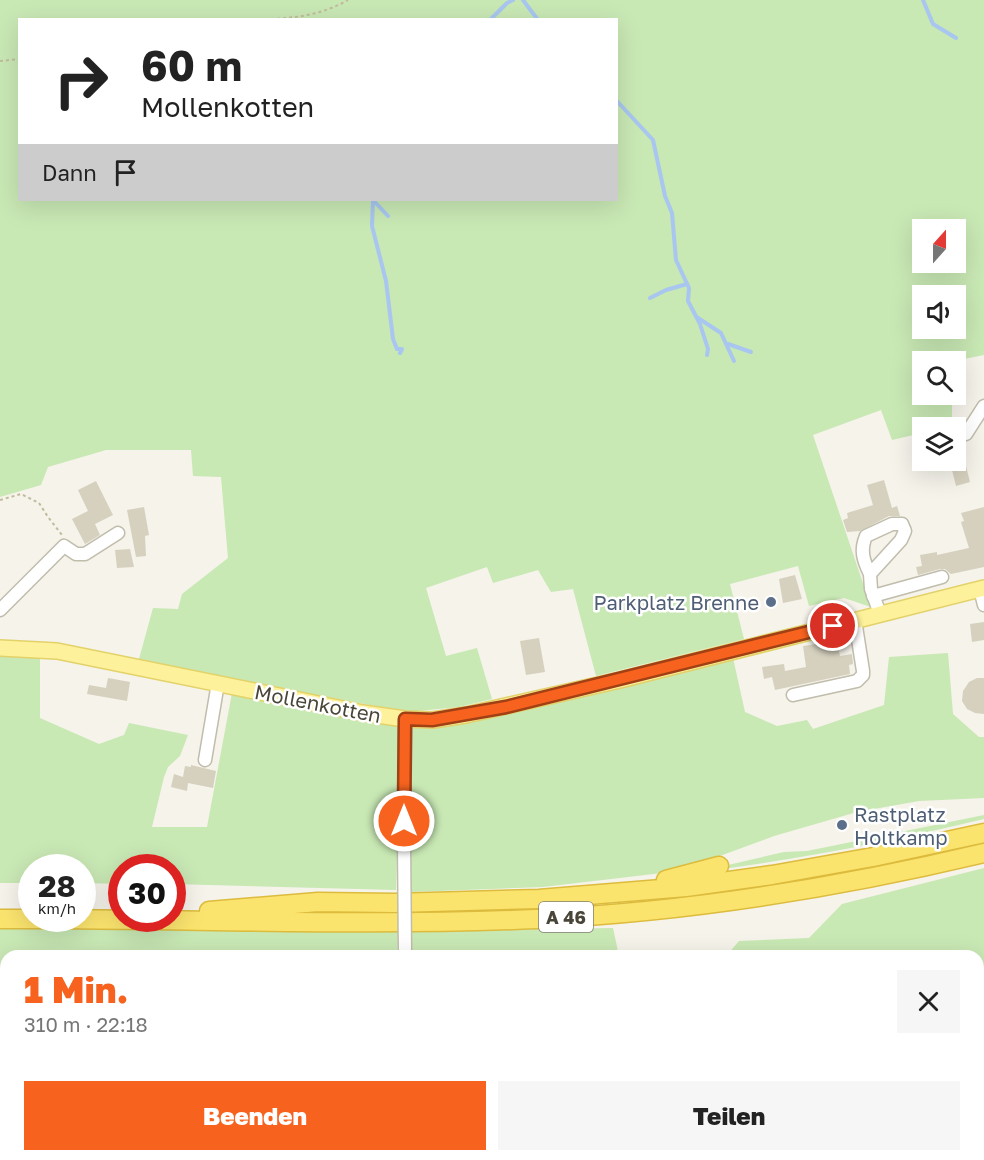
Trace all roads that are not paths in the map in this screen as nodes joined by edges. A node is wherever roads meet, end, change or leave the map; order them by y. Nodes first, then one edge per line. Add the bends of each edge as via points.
1 (984, 406) edge
2 (966, 434) dead end
3 (118, 533) dead end
4 (870, 574) dead end
5 (942, 577) dead end
6 (982, 589) edge
7 (873, 596) junction
8 (984, 605) edge
9 (0, 610) edge
10 (880, 614) junction
11 (855, 620) junction
12 (0, 648) edge
13 (218, 683) junction
14 (793, 695) dead end
15 (405, 719) junction
16 (205, 760) dead end
17 (984, 833) edge
18 (984, 853) edge
19 (719, 866) dead end
20 (612, 894) junction
21 (0, 908) edge
22 (18, 909) edge
23 (186, 913) edge
24 (0, 919) edge
25 (405, 950) edge

1 - 2 street
3 - 9 street via 85,554 76,554 64,546
4 - 7 street
5 - 7 street
6 - 8 street
6 - 10 main road, Mollenkotten
7 - 10 street
10 - 11 main road, Mollenkotten
11 - 14 street via 861,678
11 - 15 main road, Mollenkotten via 506,707 432,720
12 - 13 main road, Mollenkotten via 57,651
13 - 15 main road, Mollenkotten
13 - 16 street
15 - 25 street, bridge
17 - 20 highway, A 46 via 772,875
18 - 24 highway, A 46 via 778,894 686,907 540,919 393,923
19 - 20 highway
20 - 23 highway, A 46 via 484,901 318,902
21 - 22 highway

